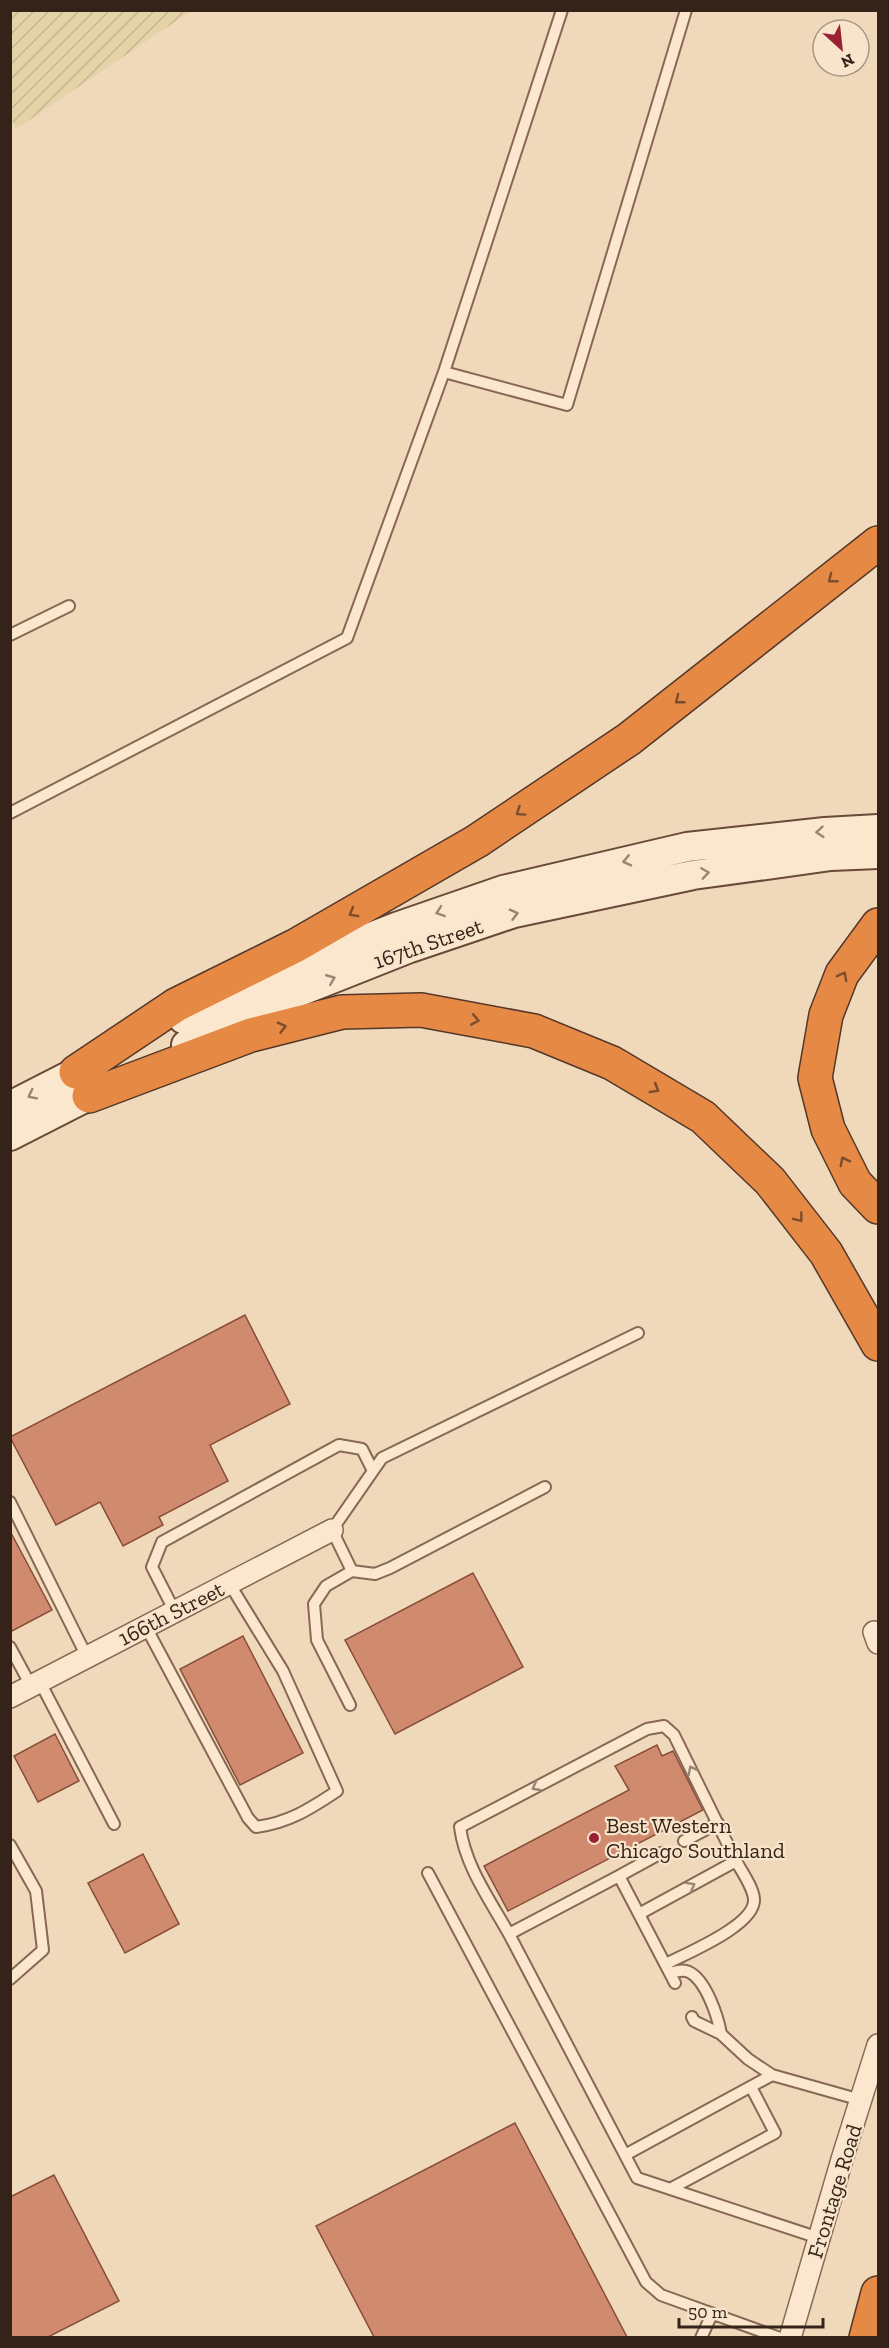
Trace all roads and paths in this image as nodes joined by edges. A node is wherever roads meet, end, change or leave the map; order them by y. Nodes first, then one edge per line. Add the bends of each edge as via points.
1 (562, 10) edge
2 (686, 10) edge
3 (444, 372) junction
4 (879, 543) edge
5 (69, 606) dead end
6 (10, 635) edge
7 (10, 813) edge
8 (879, 829) edge
9 (879, 854) edge
10 (879, 925) edge
11 (83, 1084) junction
12 (10, 1106) edge
13 (10, 1136) edge
14 (879, 1207) edge
15 (638, 1333) dead end
16 (879, 1344) edge
17 (373, 1471) junction
18 (544, 1487) dead end
19 (10, 1502) edge
20 (332, 1530) junction
21 (352, 1571) junction
22 (230, 1583) junction
23 (175, 1612) junction
24 (146, 1627) junction
25 (10, 1647) edge
26 (87, 1657) junction
27 (36, 1684) junction
28 (10, 1697) edge
29 (350, 1705) dead end
30 (718, 1823) junction
31 (114, 1824) dead end
32 (684, 1841) dead end
33 (10, 1845) edge
34 (661, 1853) dead end
35 (736, 1861) junction
36 (428, 1873) dead end
37 (619, 1876) junction
38 (639, 1914) junction
39 (509, 1934) junction
40 (671, 1973) junction
41 (10, 1979) edge
42 (692, 2017) dead end
43 (721, 2034) junction
44 (879, 2045) edge
45 (772, 2075) junction
46 (751, 2087) junction
47 (861, 2100) junction
48 (625, 2155) junction
49 (670, 2189) junction
50 (819, 2238) junction
51 (879, 2293) edge
52 (712, 2314) junction
53 (702, 2337) edge
54 (780, 2337) edge
55 (790, 2337) edge
56 (866, 2337) edge

1 - 3 lane
2 - 3 lane via 567,405
3 - 7 lane via 347,638
4 -> 11 highway via 629,739 477,841 295,946 176,1005
5 - 6 lane
8 -> 11 main road, 167th Street via 687,847 502,890 291,968 165,1028
11 -> 9 main road, 167th Street via 178,1049 299,992 410,948 514,914 693,874 831,856
14 -> 10 highway via 855,1183 828,1129 814,1078 826,1015 838,984
11 -> 12 main road, 167th Street
11 - 13 main road, 167th Street
11 -> 16 highway via 342,1012 422,1010 534,1031 612,1063 703,1117 770,1181 826,1253
15 - 17 lane via 382,1458
17 - 20 lane
17 - 23 lane via 362,1449 339,1445 162,1542 152,1567
18 - 21 lane via 390,1568 375,1574
19 - 26 lane
20 - 21 lane
20 - 22 street, 166th Street
21 - 29 lane via 326,1586 314,1604 317,1640
22 - 23 street, 166th Street
22 - 24 lane via 283,1671 337,1791 311,1808 278,1824 256,1827
23 - 24 street, 166th Street
24 - 26 street, 166th Street
25 - 27 lane
26 - 27 street, 166th Street
27 - 28 street, 166th Street
27 - 31 lane
30 - 32 lane
30 - 35 lane
30 -> 39 lane via 674,1735 664,1726 647,1729 460,1827 471,1867
33 - 41 lane via 36,1891 43,1950
34 - 37 lane
38 -> 35 lane
35 - 40 lane via 754,1897 754,1910 740,1925
36 - 52 lane via 646,2282 661,2295
37 - 38 lane
37 - 39 lane
38 - 40 lane
39 - 48 lane
40 - 43 lane via 692,1972 717,2012
42 - 43 lane
43 - 45 lane via 748,2060
44 - 47 street, Frontage Road
45 - 46 lane
45 - 47 lane
46 - 48 lane
46 - 49 lane via 775,2133
47 - 50 street, Frontage Road
48 - 49 lane via 637,2178
49 - 50 lane
50 - 55 street, Frontage Road
51 - 56 highway
52 - 53 lane
52 - 54 lane

